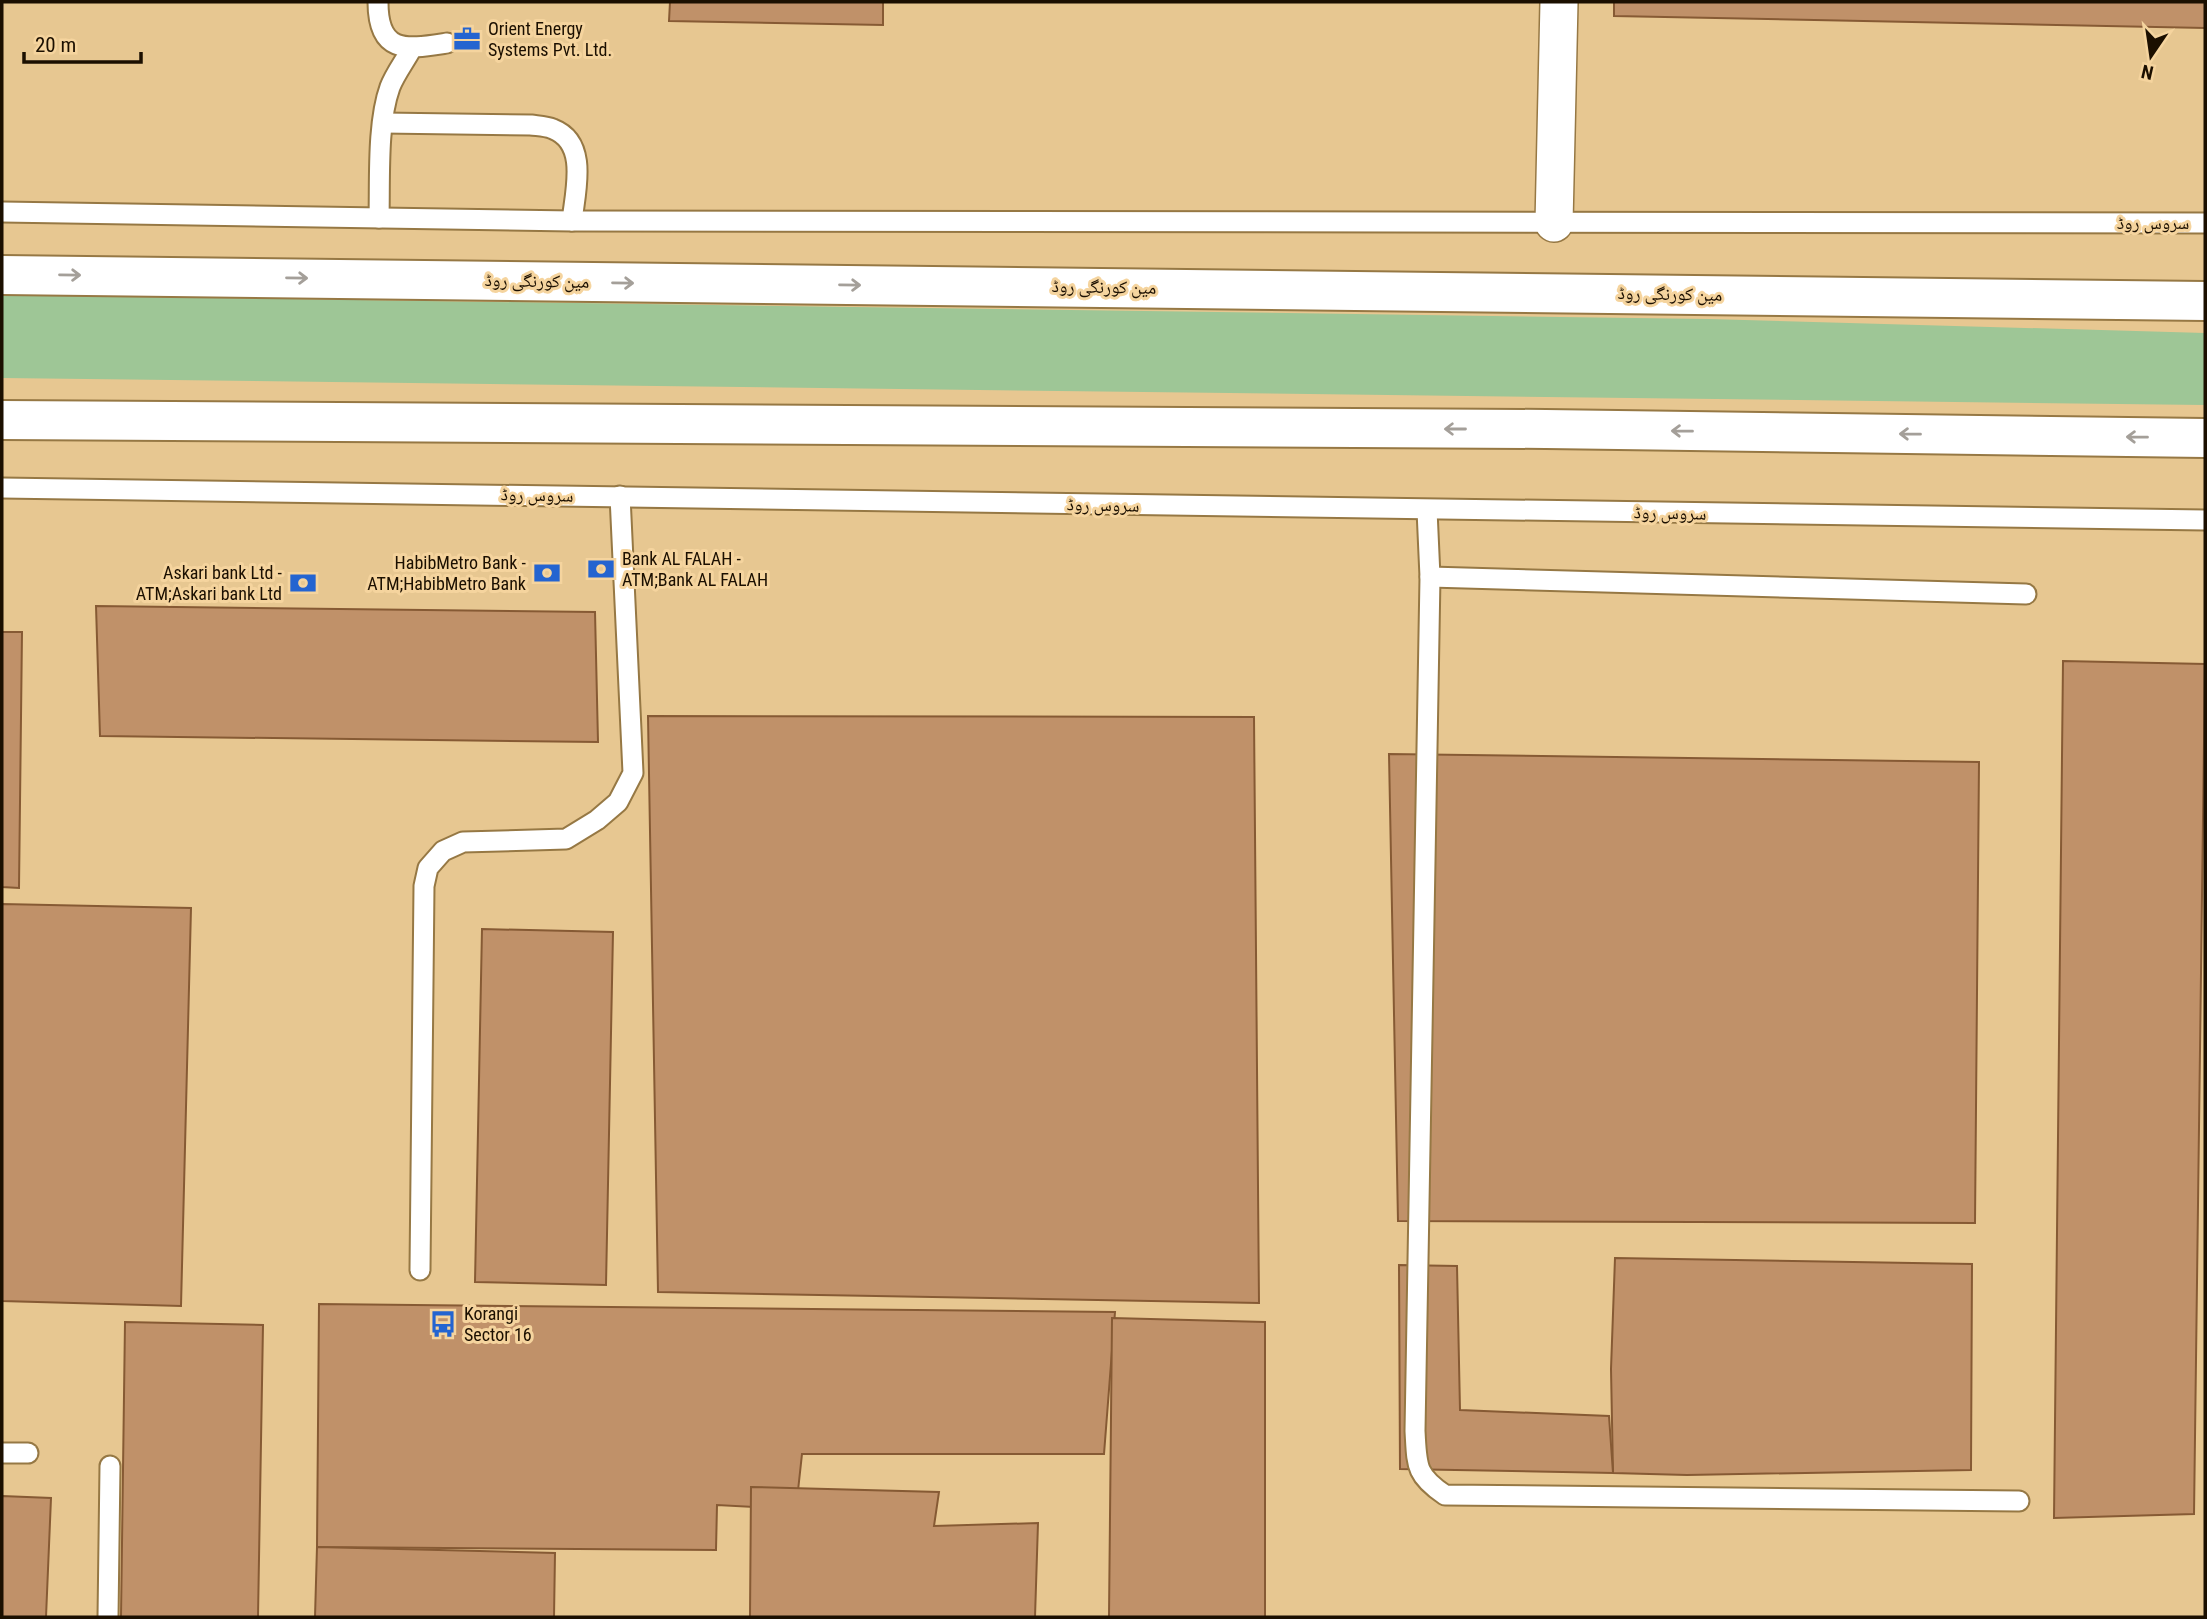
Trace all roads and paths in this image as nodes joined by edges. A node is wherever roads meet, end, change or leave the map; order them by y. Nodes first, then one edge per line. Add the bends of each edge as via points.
1 (378, 2) edge
2 (1559, 2) edge
3 (447, 43) dead end
4 (412, 48) junction
5 (383, 122) junction
6 (2, 212) edge
7 (379, 218) junction
8 (572, 221) junction
9 (1554, 223) junction
10 (2205, 223) edge
11 (2, 275) edge
12 (2205, 301) edge
13 (2, 420) edge
14 (2205, 438) edge
15 (2, 488) edge
16 (620, 496) junction
17 (1427, 510) junction
18 (2205, 520) edge
19 (1430, 577) junction
20 (2026, 594) dead end
21 (419, 1270) dead end
22 (28, 1452) dead end
23 (2, 1453) edge
24 (110, 1466) dead end
25 (2019, 1501) dead end
26 (108, 1617) edge

1 - 4 lane via 386,37 399,47
2 - 9 street
3 - 4 lane
4 - 5 lane via 391,84
5 - 7 lane
5 - 8 lane via 551,127 570,142 578,162
6 - 7 lane, سروس روڈ
7 - 8 lane, سروس روڈ
8 - 9 lane, سروس روڈ
9 - 10 lane, سروس روڈ
11 -> 12 main road, مین کورنگی روڈ
14 -> 13 main road via 1546,429
15 - 16 lane, سروس روڈ
16 - 17 lane, سروس روڈ
16 - 21 lane via 634,773 618,802 566,839 463,842 443,851 428,869 424,886
17 - 18 lane, سروس روڈ
17 - 19 lane
19 - 20 lane
19 - 25 lane via 1415,1431 1417,1465 1423,1475 1446,1494
22 - 23 lane
24 - 26 lane

